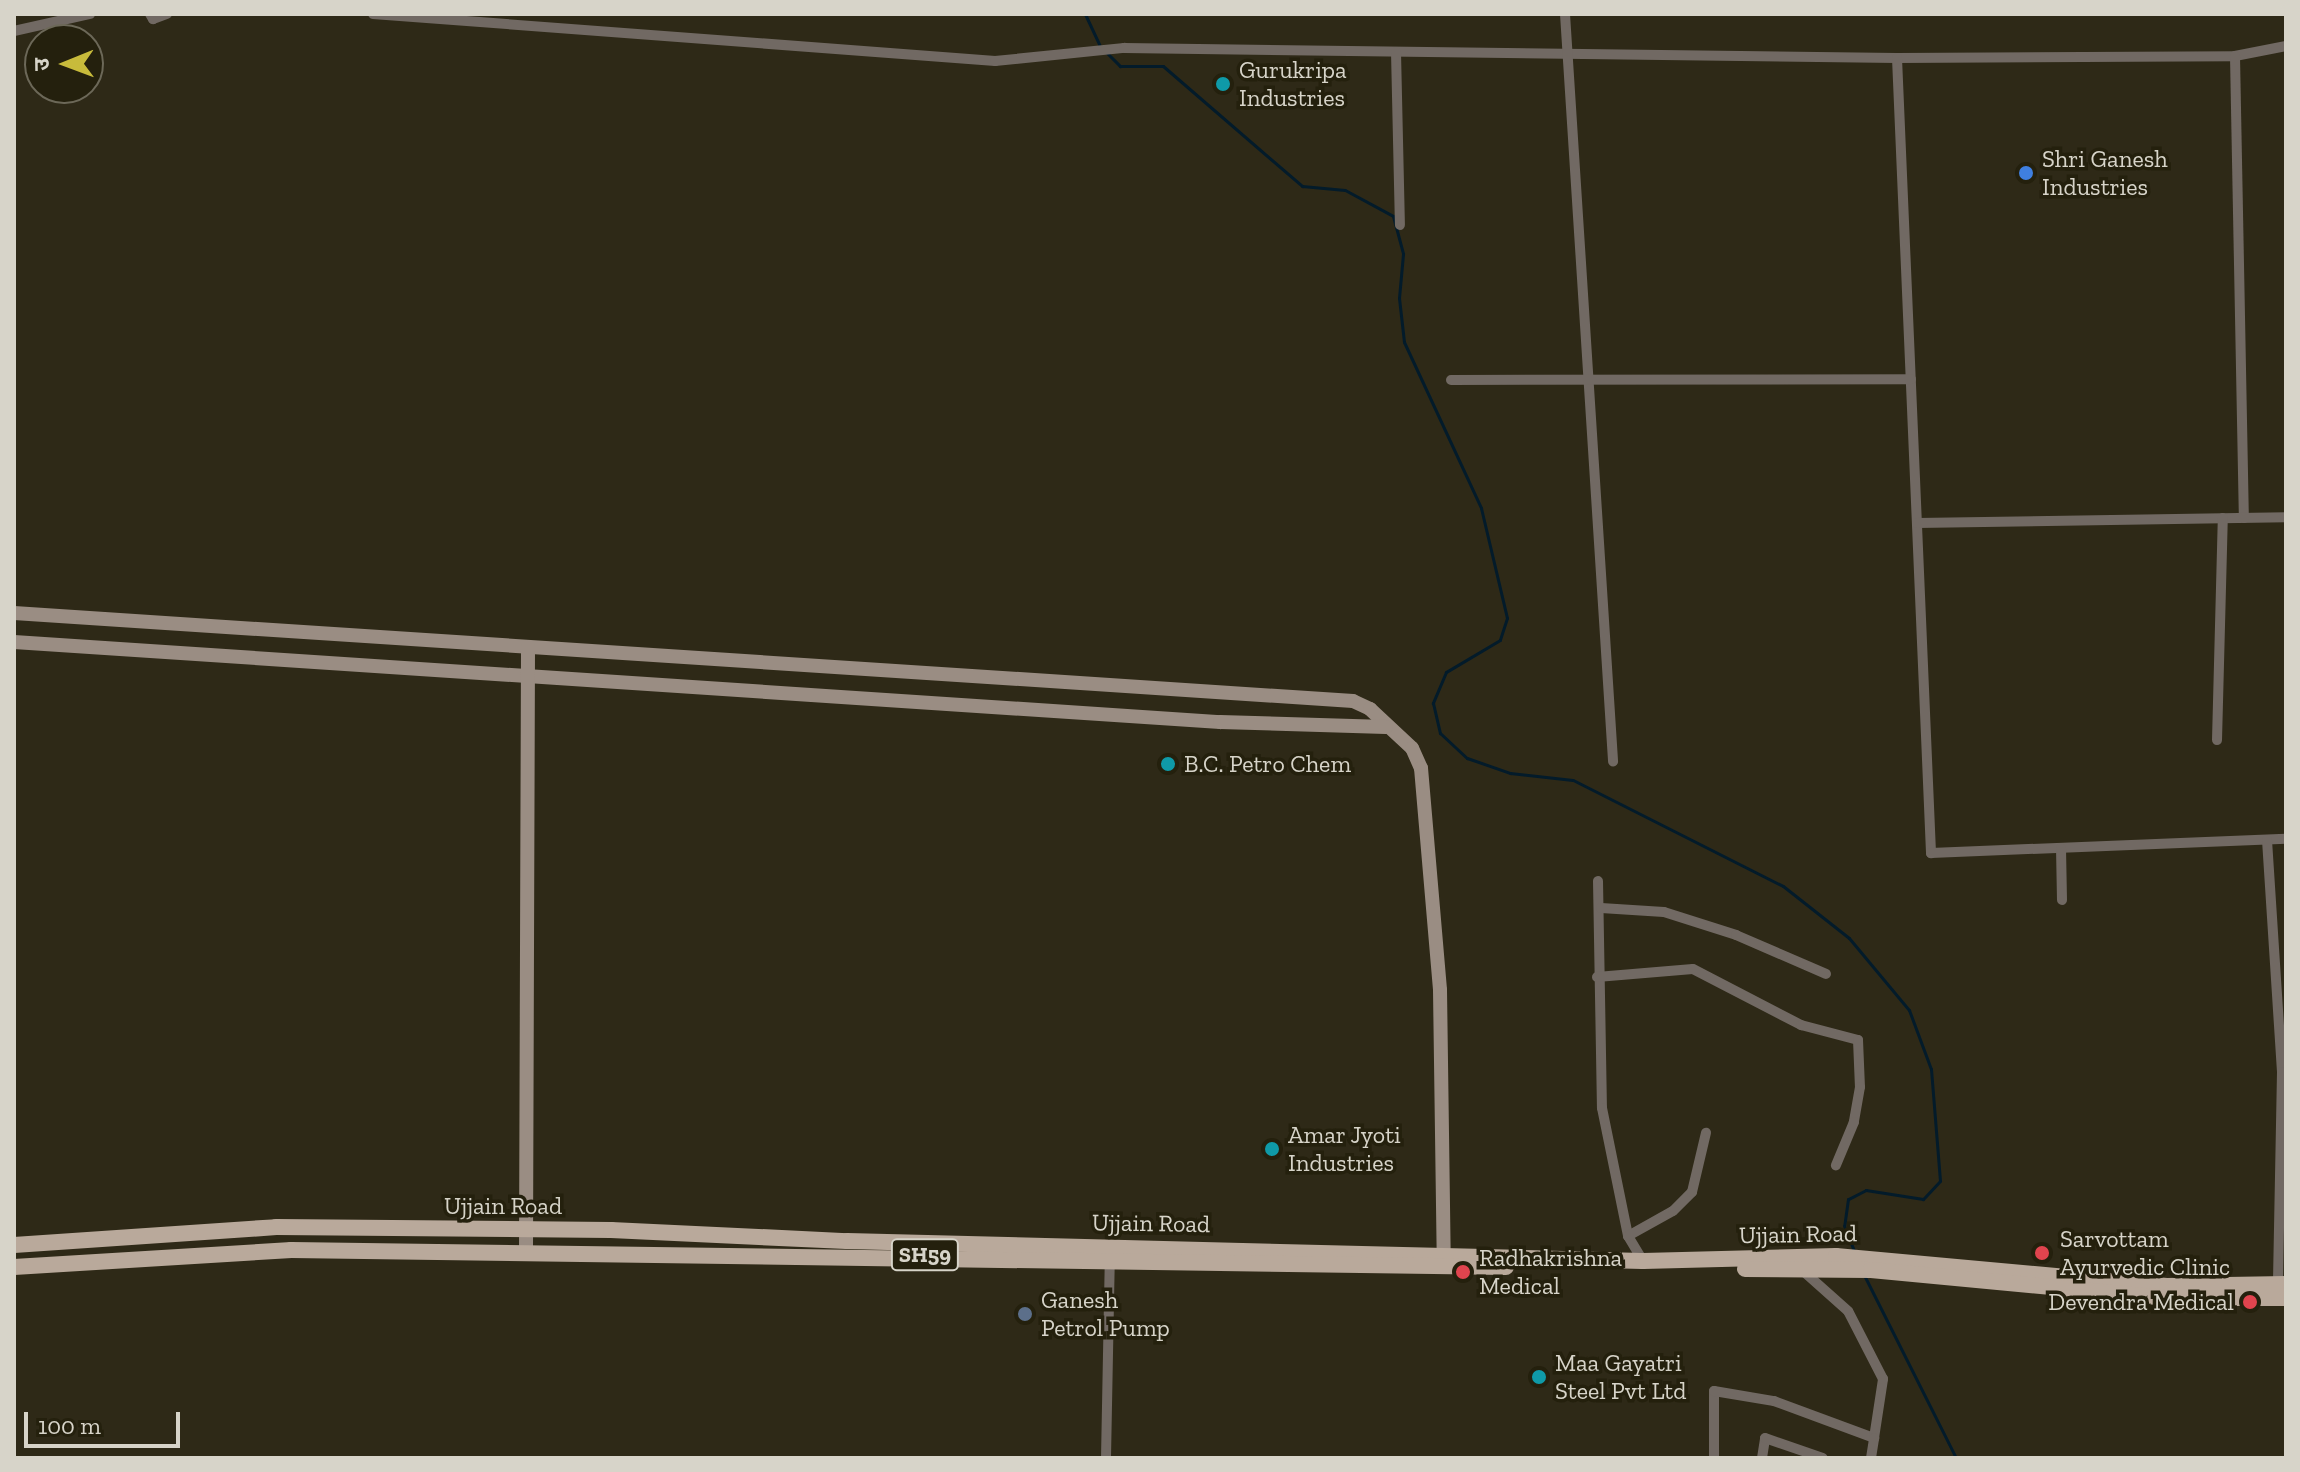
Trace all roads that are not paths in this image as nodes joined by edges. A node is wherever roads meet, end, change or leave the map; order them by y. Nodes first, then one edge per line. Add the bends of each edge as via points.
1 (90, 14) edge
2 (150, 14) edge
3 (167, 14) edge
4 (373, 14) edge
5 (1565, 14) edge
6 (14, 31) edge
7 (2286, 46) edge
8 (1396, 52) junction
9 (1568, 54) junction
10 (2235, 56) junction
11 (1897, 58) junction
12 (1400, 225) dead end
13 (1911, 379) junction
14 (1451, 380) dead end
15 (1589, 380) junction
16 (2286, 517) edge
17 (2223, 518) junction
18 (2244, 518) junction
19 (1917, 523) junction
20 (14, 613) edge
21 (14, 642) edge
22 (528, 647) junction
23 (525, 673) junction
24 (1386, 727) junction
25 (2217, 740) dead end
26 (1613, 761) dead end
27 (2286, 839) edge
28 (2267, 840) junction
29 (2061, 848) junction
30 (1598, 881) dead end
31 (2062, 900) dead end
32 (1601, 908) junction
33 (1826, 974) dead end
34 (1597, 977) junction
35 (1706, 1133) dead end
36 (1836, 1165) dead end
37 (526, 1230) junction
38 (1628, 1236) junction
39 (14, 1245) edge
40 (526, 1252) junction
41 (1110, 1253) junction
42 (1444, 1261) junction
43 (1643, 1261) junction
44 (1836, 1262) junction
45 (14, 1267) edge
46 (1802, 1268) junction
47 (2282, 1291) edge
48 (1874, 1438) junction
49 (1106, 1458) edge
50 (1714, 1458) edge
51 (1762, 1458) edge
52 (1823, 1458) edge
53 (1871, 1458) edge

1 - 6 street
2 - 3 street via 153,19
4 - 8 street via 995,61 1124,48
5 - 9 street
7 - 10 street
8 - 9 street
8 - 12 street
9 - 11 street
9 - 15 street
10 - 11 street
10 - 18 street
11 - 13 street
13 - 15 street
13 - 19 street
14 - 15 street
15 - 26 street
16 - 18 street
17 - 18 street
17 - 19 street
17 - 25 street
19 - 29 street via 1931,853
20 - 22 street
21 - 23 street
22 - 23 street
22 - 24 street via 1353,701 1370,709
23 - 24 street via 1220,722
23 - 37 street via 530,848
24 - 42 street via 1412,748 1424,793 1440,990
27 - 28 street
28 - 29 street
28 - 47 street via 2282,1072
29 - 31 street
30 - 32 street
32 - 33 street via 1664,912 1736,935
32 - 34 street
34 - 36 street via 1693,969 1801,1025 1858,1040 1860,1087 1854,1122
34 - 38 street via 1602,1108
35 - 38 street via 1692,1192 1673,1211
37 - 39 main road, Ujjain Road / SH59 via 276,1227
37 - 40 street
37 - 41 main road, Ujjain Road / SH59
38 - 43 street
40 - 41 main road, Ujjain Road / SH59
40 - 45 main road, Ujjain Road / SH59 via 291,1250
41 - 42 main road, Ujjain Road / SH59
41 - 49 street
42 - 43 main road, Ujjain Road / SH59
42 - 46 main road, Ujjain Road / SH59
43 - 44 main road, Ujjain Road / SH59
44 - 46 main road, Ujjain Road / SH59
44 - 47 main road, Ujjain Road / SH59
46 - 48 street via 1848,1311 1883,1379
48 - 50 street via 1774,1401 1714,1391
48 - 53 street
51 - 52 street via 1765,1438

